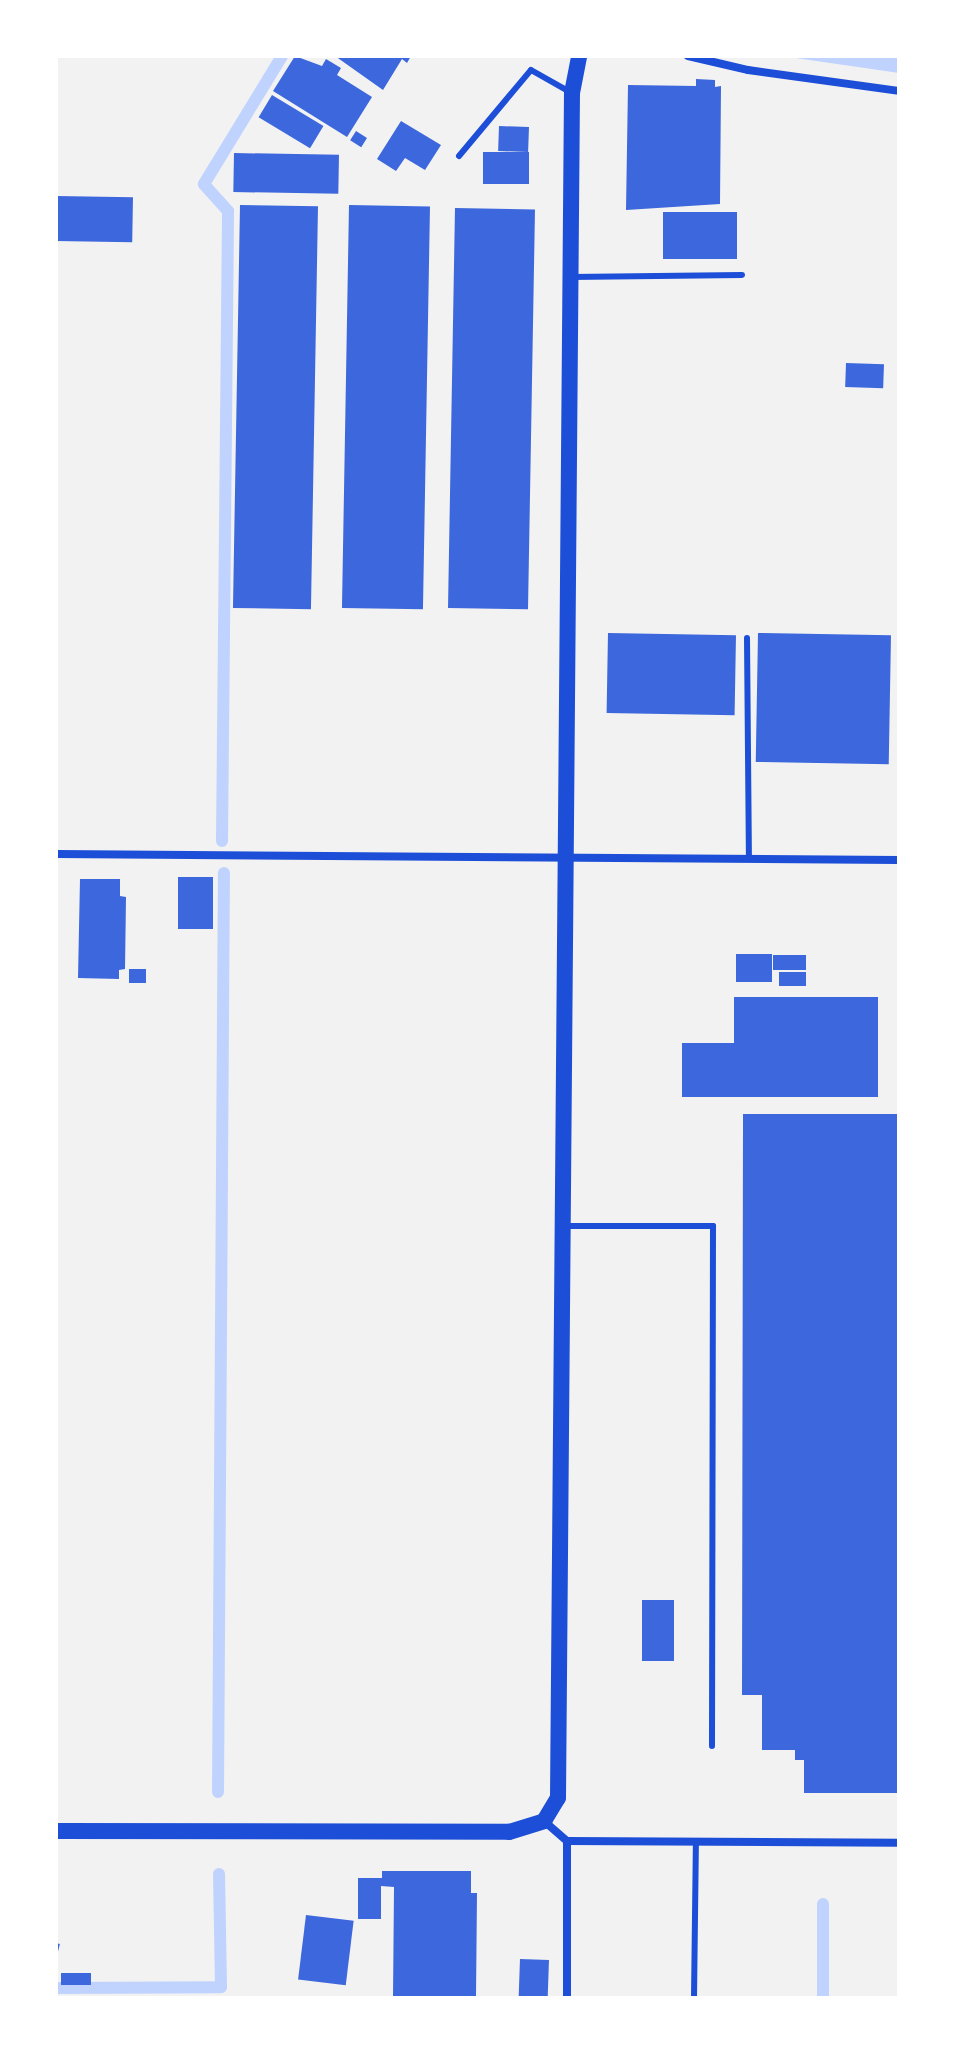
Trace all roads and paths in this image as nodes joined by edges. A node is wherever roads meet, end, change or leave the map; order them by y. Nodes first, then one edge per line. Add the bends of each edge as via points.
1 (579, 56) edge
2 (688, 56) edge
3 (899, 91) edge
4 (572, 93) junction
5 (459, 156) dead end
6 (742, 275) dead end
7 (571, 277) junction
8 (747, 638) dead end
9 (56, 854) edge
10 (567, 858) junction
11 (749, 859) junction
12 (899, 860) edge
13 (565, 1226) junction
14 (712, 1746) dead end
15 (544, 1821) junction
16 (56, 1831) edge
17 (567, 1841) junction
18 (696, 1842) junction
19 (899, 1843) edge
20 (567, 1998) edge
21 (694, 1998) edge

1 - 4 main road
2 - 3 street
4 - 5 lane via 531,70
4 - 7 main road
6 - 7 lane
7 - 10 main road
8 - 11 lane
9 - 10 street
10 - 11 street
10 - 13 main road
11 - 12 street
13 - 14 lane via 713,1226
13 - 15 main road via 561,1761 558,1798
15 - 16 main road via 509,1832
15 - 17 street
17 - 18 street
17 - 20 street
18 - 19 street
18 - 21 lane

